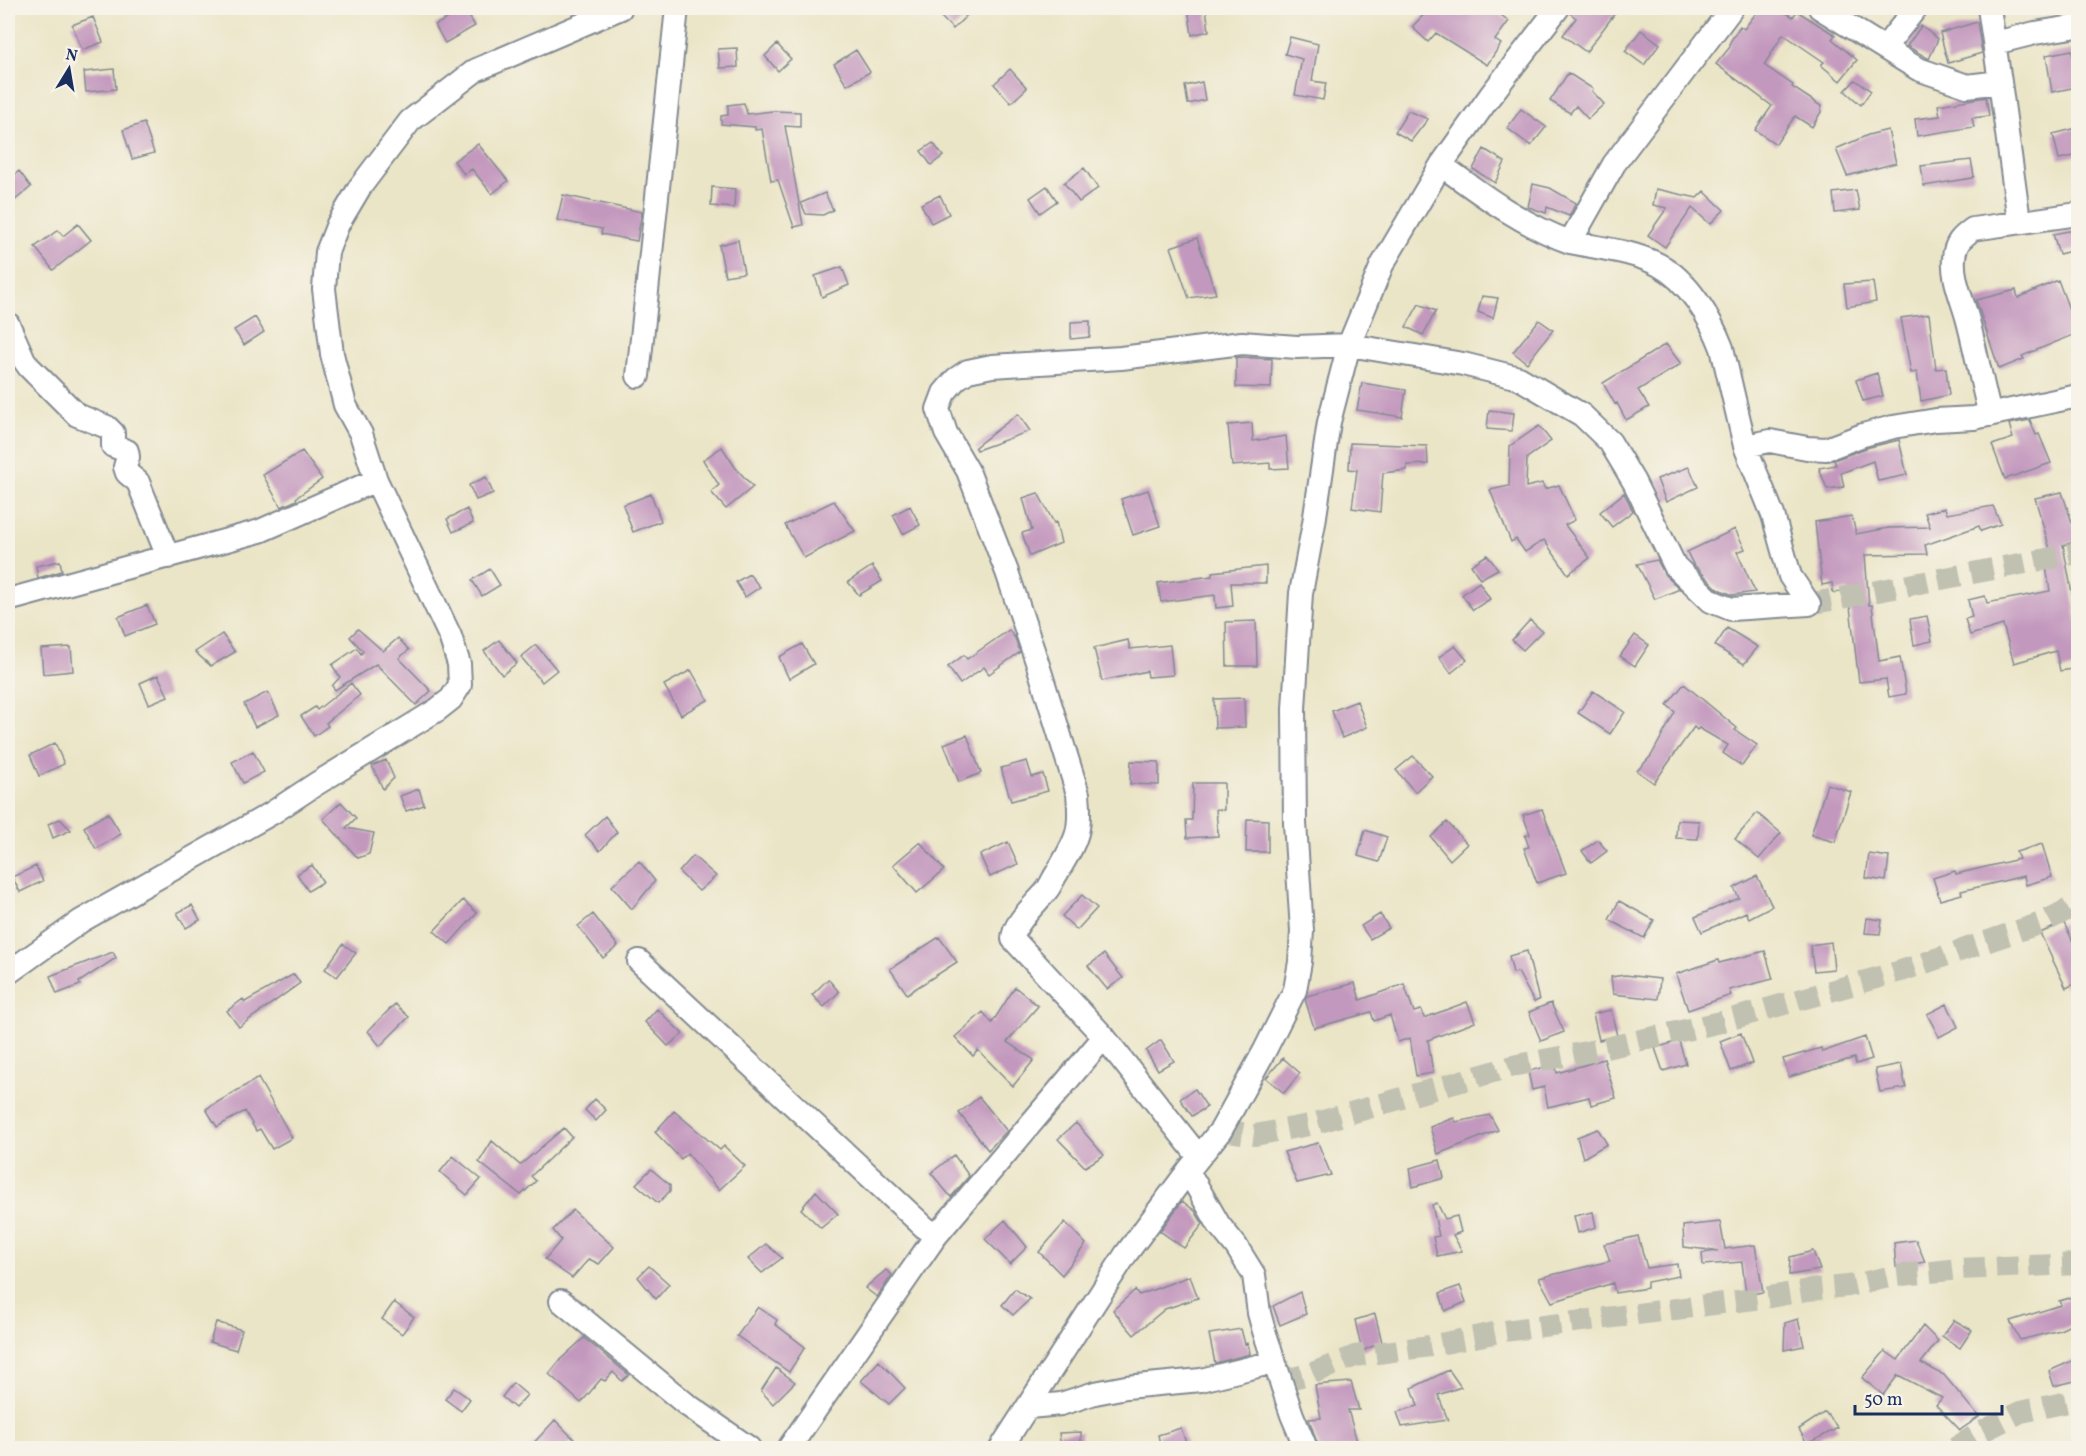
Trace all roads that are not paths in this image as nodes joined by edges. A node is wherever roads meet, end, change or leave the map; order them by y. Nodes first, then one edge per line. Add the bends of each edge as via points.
1 (621, 8) edge
2 (677, 8) edge
3 (1558, 8) edge
4 (1732, 8) edge
5 (1820, 8) edge
6 (1916, 8) edge
7 (1989, 8) edge
8 (2079, 26) edge
9 (1995, 43) junction
10 (1885, 47) junction
11 (2000, 82) junction
12 (1441, 165) junction
13 (2079, 214) edge
14 (2019, 221) junction
15 (1570, 242) junction
16 (8, 324) edge
17 (1349, 345) junction
18 (638, 376) dead end
19 (2079, 396) edge
20 (1990, 415) junction
21 (1745, 446) junction
22 (376, 480) junction
23 (168, 556) junction
24 (8, 600) edge
25 (639, 961) dead end
26 (8, 973) edge
27 (1104, 1037) junction
28 (1193, 1164) junction
29 (935, 1237) junction
30 (561, 1301) dead end
31 (1274, 1362) junction
32 (1029, 1407) junction
33 (749, 1449) edge
34 (789, 1449) edge
35 (1001, 1449) edge
36 (1306, 1449) edge

1 - 22 street via 476,70 411,121 360,187 338,224 327,252 325,279 332,354 345,405 361,434
2 - 18 street
3 - 12 street
4 - 15 street via 1614,165
5 - 10 street
6 - 10 street
7 - 9 street
8 - 9 street
9 - 11 street
10 - 11 street via 1918,69 1967,86
11 - 14 street
12 - 15 street via 1503,210
12 - 17 street via 1382,265
13 - 14 street
14 - 20 street via 1973,229 1961,237 1953,259
15 - 21 street via 1644,258 1661,266 1698,300 1722,348
16 - 23 street via 29,368 77,415 107,427 113,433 113,446 127,451 127,473 138,482
17 - 21 street via 1454,362 1519,378 1582,416 1610,442 1675,566 1712,602 1731,609 1809,604 1790,576 1773,515
17 - 27 street via 1242,343 1121,358 992,366 968,371 956,379 944,393 938,409 946,434 968,471 1007,572 1078,794 1080,823 1073,848 1050,887 1017,925 1013,939
17 - 28 street via 1329,422 1301,593 1294,709 1295,822 1302,931 1295,990 1221,1130
19 - 20 street
20 - 21 street via 1893,427 1826,449 1770,441
22 - 23 street via 260,531
22 - 26 street via 450,636 459,664 460,685 451,699 272,813 81,921
23 - 24 street
25 - 29 street
27 - 28 street
27 - 29 street
28 - 31 street via 1219,1225 1254,1275 1259,1313
28 - 32 street via 1126,1254
29 - 34 street
30 - 33 street via 686,1404
31 - 32 street via 1201,1380 1126,1387 1061,1404
31 - 36 street
32 - 35 street

